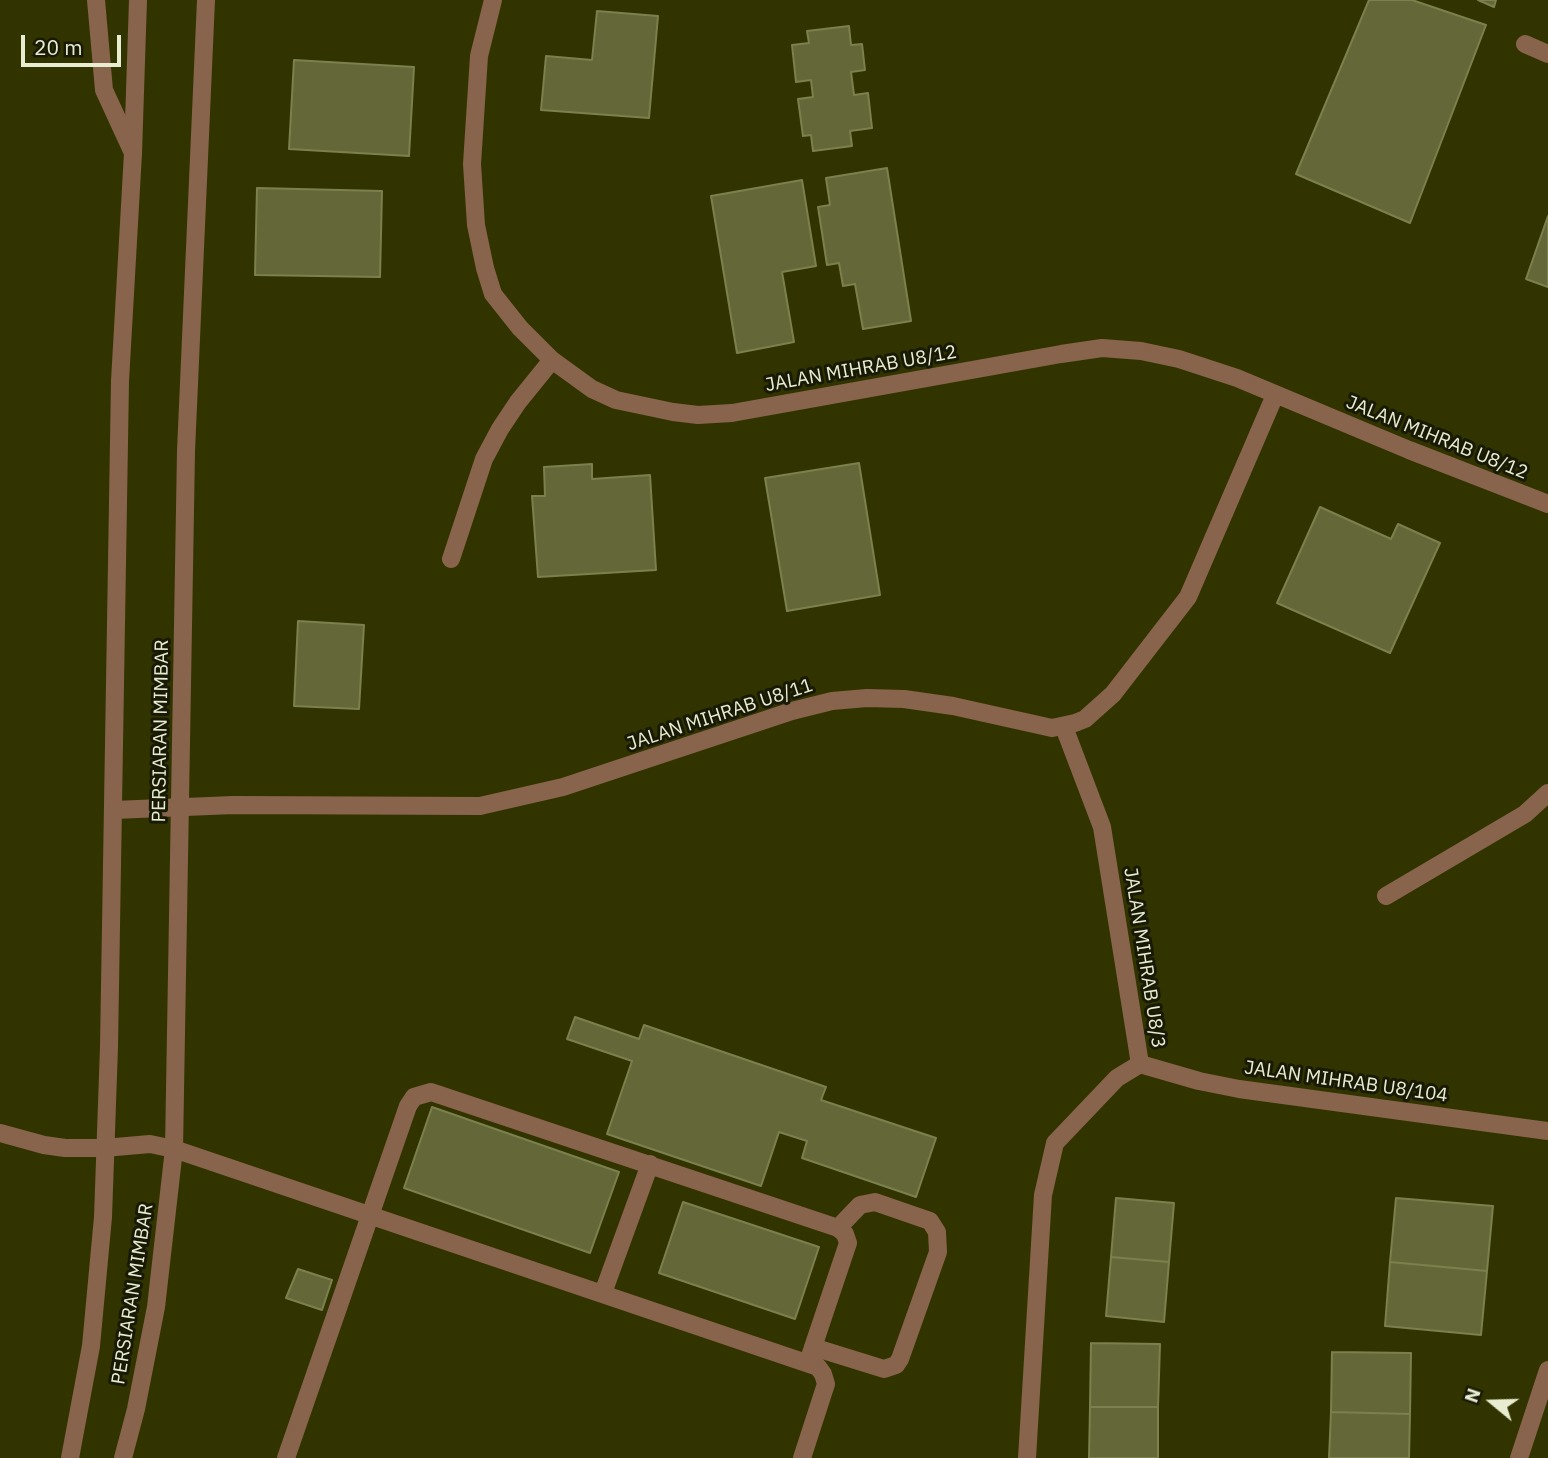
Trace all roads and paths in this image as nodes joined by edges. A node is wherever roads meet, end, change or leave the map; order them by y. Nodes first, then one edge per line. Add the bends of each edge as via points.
1 (96, 0) edge
2 (138, 0) edge
3 (206, 0) edge
4 (493, 0) edge
5 (1525, 44) dead end
6 (1548, 54) edge
7 (133, 153) junction
8 (552, 360) junction
9 (1275, 395) junction
10 (1548, 504) edge
11 (451, 559) dead end
12 (1064, 727) junction
13 (1548, 793) edge
14 (181, 806) junction
15 (114, 810) junction
16 (1386, 896) dead end
17 (1140, 1064) junction
18 (1548, 1131) edge
19 (0, 1133) edge
20 (104, 1148) junction
21 (174, 1149) junction
22 (650, 1164) junction
23 (370, 1214) junction
24 (838, 1228) junction
25 (603, 1293) junction
26 (811, 1355) junction
27 (1548, 1370) edge
28 (69, 1458) edge
29 (123, 1458) edge
30 (286, 1458) edge
31 (802, 1458) edge
32 (1027, 1458) edge
33 (1519, 1458) edge

1 - 7 street via 104,90
2 - 7 street, PERSIARAN MIMBAR
3 - 14 street, PERSIARAN MIMBAR via 186,451
4 - 8 street, JALAN MIHRAB U8/12 via 479,56 472,164 476,225 493,294
5 - 6 street
7 - 15 street, PERSIARAN MIMBAR via 120,381
8 - 9 street, JALAN MIHRAB U8/12 via 616,400 698,415 733,413 1102,348 1179,359
8 - 11 street via 499,429 484,459
9 - 10 street, JALAN MIHRAB U8/12
9 - 12 street via 1188,597 1113,694 1085,719
12 - 14 street, JALAN MIHRAB U8/11 via 904,699 832,701 792,710 563,787 480,806
12 - 17 street, JALAN MIHRAB U8/3 via 1102,827
13 - 16 street via 1525,814
14 - 15 street, JALAN MIHRAB U8/11
14 - 21 street, PERSIARAN MIMBAR
15 - 20 street, PERSIARAN MIMBAR
17 - 18 street, JALAN MIHRAB U8/104 via 1239,1089
17 - 32 street, JALAN MIHRAB U8/3 via 1117,1077 1055,1143 1043,1195
19 - 20 street via 65,1147
20 - 21 street via 149,1144
20 - 28 street, PERSIARAN MIMBAR via 103,1217 91,1346
21 - 23 street
21 - 29 street, PERSIARAN MIMBAR via 156,1307
22 - 23 street via 431,1092 414,1097 408,1107
22 - 24 street
22 - 25 street
23 - 25 street
23 - 30 street
24 - 26 street via 848,1243
24 - 26 street via 859,1205 875,1202 930,1221 937,1232 938,1252 896,1365 884,1369
25 - 26 street
26 - 31 street via 826,1384
27 - 33 street

